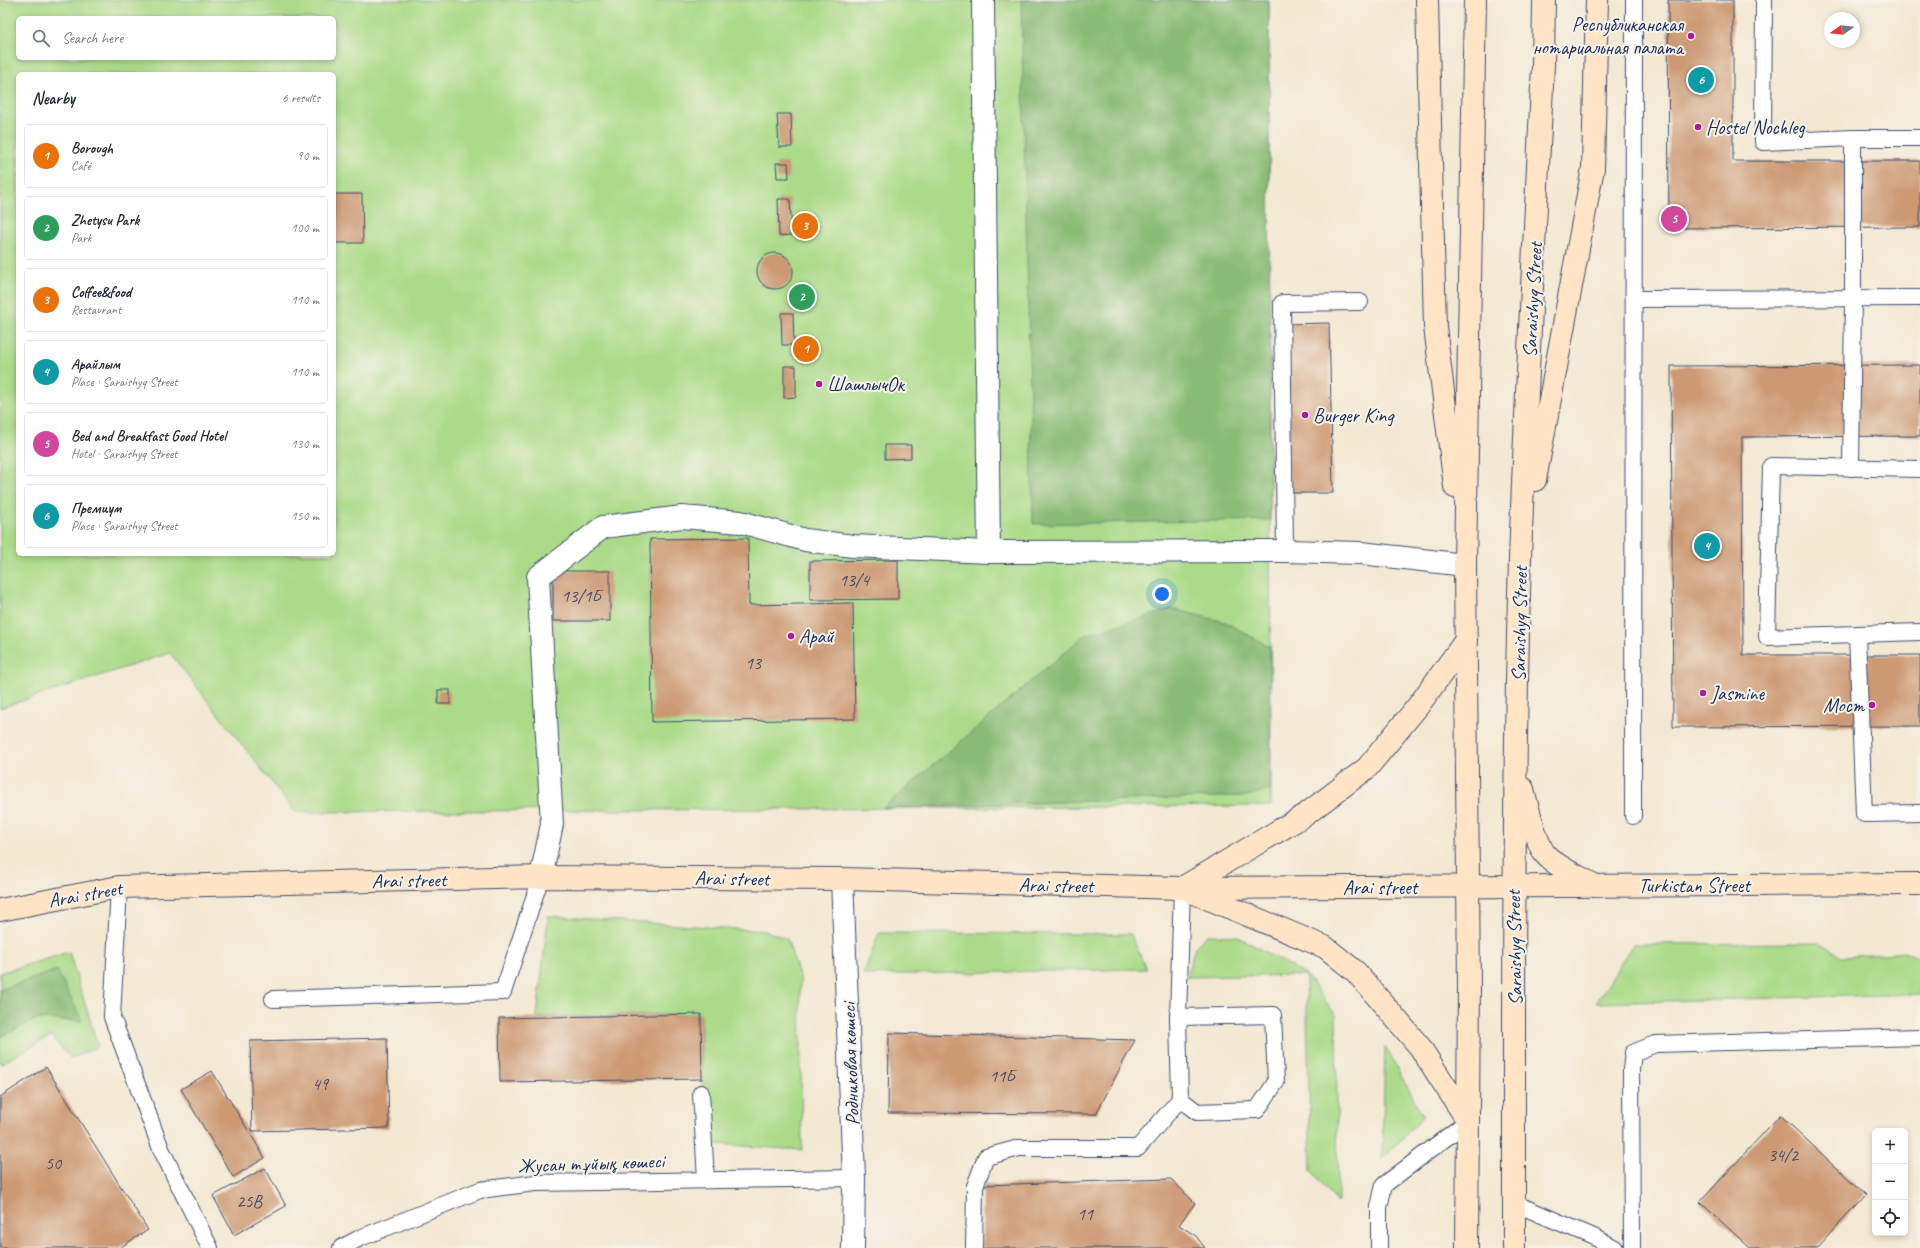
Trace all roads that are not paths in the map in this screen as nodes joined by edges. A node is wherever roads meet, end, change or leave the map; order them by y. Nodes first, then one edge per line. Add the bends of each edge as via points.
1 (983, 0) edge
2 (1427, 0) edge
3 (1475, 0) edge
4 (1544, 0) edge
5 (1597, 0) edge
6 (1634, 0) edge
7 (1764, 0) edge
8 (1853, 138) junction
9 (1920, 138) edge
10 (1853, 298) junction
11 (1920, 298) edge
12 (1634, 299) junction
13 (1360, 302) dead end
14 (1851, 468) junction
15 (1920, 469) edge
16 (1285, 551) junction
17 (989, 552) junction
18 (1520, 560) junction
19 (1465, 565) junction
20 (1920, 632) edge
21 (1857, 634) junction
22 (1466, 640) junction
23 (1516, 761) junction
24 (1920, 813) edge
25 (1634, 816) dead end
26 (541, 877) junction
27 (842, 880) junction
28 (1920, 884) edge
29 (1595, 885) junction
30 (119, 886) junction
31 (1467, 886) junction
32 (1513, 886) junction
33 (1182, 888) junction
34 (0, 910) edge
35 (273, 999) dead end
36 (1178, 1017) junction
37 (1920, 1037) edge
38 (701, 1093) dead end
39 (1180, 1099) junction
40 (1468, 1121) junction
41 (854, 1178) junction
42 (706, 1180) junction
43 (1514, 1203) junction
44 (210, 1248) edge
45 (341, 1248) edge
46 (853, 1248) edge
47 (974, 1248) edge
48 (1379, 1248) edge
49 (1468, 1248) edge
50 (1514, 1248) edge
51 (1616, 1248) edge
52 (1632, 1248) edge

1 - 17 street
2 - 19 main road via 1435,327
3 - 19 main road
4 - 18 main road, Saraishyq Street
5 - 18 main road via 1593,168
6 - 12 lane
7 - 8 lane via 1763,142
8 - 9 lane
8 - 10 lane
10 - 11 lane
10 - 12 lane
10 - 14 lane
12 - 25 lane
13 - 16 lane via 1282,303
14 - 15 lane
14 - 21 lane via 1771,466 1767,637
16 - 17 street
16 - 19 street via 1361,553
17 - 26 street via 853,546 805,540 741,522 682,517 603,527 538,577 552,824
18 - 23 main road, Saraishyq Street
19 - 22 main road
20 - 21 lane
21 - 24 lane via 1864,814
22 - 31 main road
22 - 33 main road via 1418,706 1367,768 1305,814
23 - 29 main road via 1526,802 1544,854 1568,871
23 - 32 main road, Saraishyq Street
26 - 27 main road, Arai street
26 - 30 main road, Arai street
26 - 35 lane via 503,992
27 - 33 main road, Arai street
27 - 41 street, Родниковая көшесі
28 - 29 main road, Turkistan Street
29 - 32 main road, Turkistan Street
30 - 34 main road, Arai street
30 - 44 lane via 112,1017 161,1149
31 - 32 main road, Turkistan Street
31 - 33 main road, Arai street
31 - 40 main road
32 - 43 main road, Saraishyq Street
33 - 36 lane
33 - 40 main road via 1325,946 1356,972 1420,1047
36 - 39 lane
36 - 39 lane via 1273,1015 1276,1082 1257,1110 1197,1112
37 - 52 lane via 1655,1044 1633,1053
38 - 42 lane
39 - 47 lane via 1138,1148 1019,1148 986,1157 975,1186
40 - 48 lane via 1384,1185 1379,1207
40 - 49 main road
41 - 42 lane, Жусан тұйық көшесі
41 - 46 street, Родниковая көшесі
42 - 45 lane, Жусан тұйық көшесі via 535,1183 480,1190
43 - 50 main road, Saraishyq Street
43 - 51 lane

